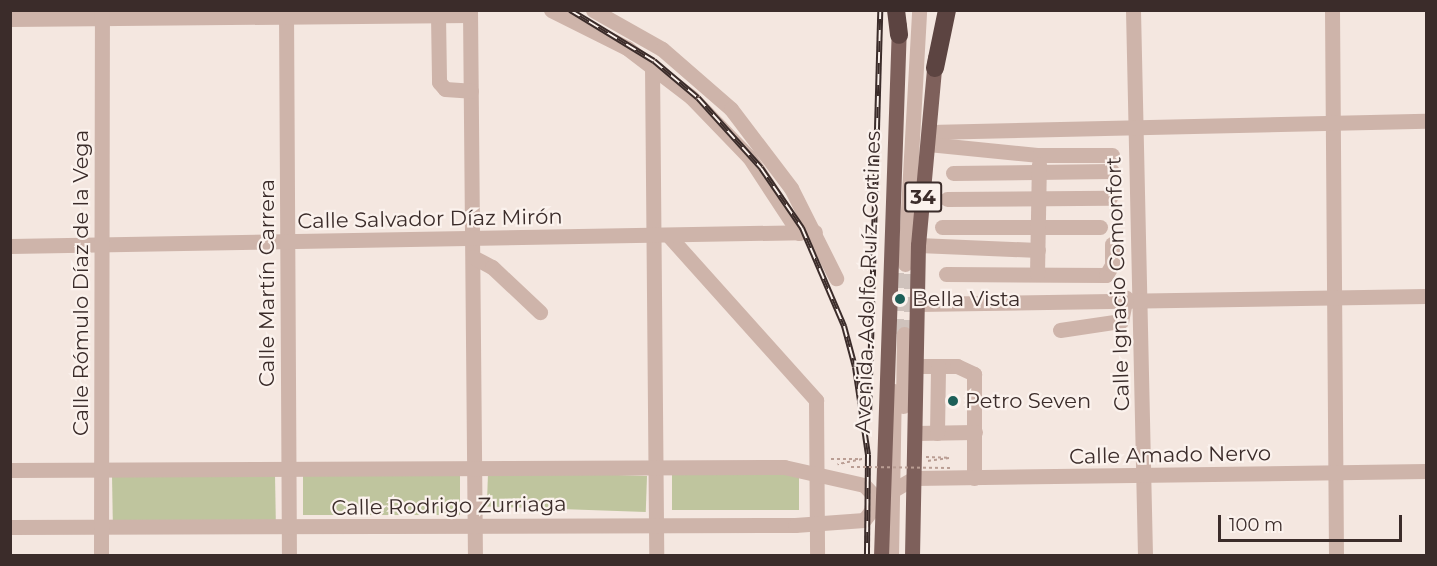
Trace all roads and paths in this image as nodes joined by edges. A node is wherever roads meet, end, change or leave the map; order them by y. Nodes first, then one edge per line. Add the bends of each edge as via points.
1 (551, 10) edge
2 (593, 10) edge
3 (897, 10) edge
4 (913, 10) edge
5 (919, 10) edge
6 (940, 10) edge
7 (947, 10) edge
8 (1133, 10) edge
9 (1332, 10) edge
10 (470, 13) edge
11 (102, 14) edge
12 (286, 14) edge
13 (438, 15) junction
14 (10, 19) edge
15 (899, 35) joint
16 (652, 65) junction
17 (934, 68) junction
18 (471, 91) junction
19 (914, 110) junction
20 (1426, 121) edge
21 (1331, 123) junction
22 (1134, 126) junction
23 (929, 138) junction
24 (1112, 154) dead end
25 (1039, 155) junction
26 (1112, 171) dead end
27 (953, 173) dead end
28 (1039, 174) junction
29 (1110, 198) dead end
30 (947, 199) dead end
31 (1039, 199) junction
32 (1039, 225) junction
33 (1100, 226) dead end
34 (942, 228) dead end
35 (815, 232) junction
36 (799, 233) junction
37 (661, 235) junction
38 (473, 239) junction
39 (288, 242) junction
40 (1112, 244) dead end
41 (918, 245) junction
42 (10, 246) edge
43 (102, 246) junction
44 (1038, 249) junction
45 (473, 257) junction
46 (900, 264) tunnel mouth
47 (946, 274) dead end
48 (1037, 274) junction
49 (836, 278) dead end
50 (1426, 296) edge
51 (1332, 297) junction
52 (1133, 298) junction
53 (918, 304) junction
54 (540, 312) dead end
55 (1060, 330) dead end
56 (899, 334) tunnel mouth
57 (916, 366) junction
58 (938, 366) junction
59 (975, 432) junction
60 (915, 433) junction
61 (937, 433) junction
62 (914, 456) junction
63 (655, 466) junction
64 (820, 467) junction
65 (835, 467) dead end
66 (101, 468) junction
67 (475, 468) junction
68 (288, 469) junction
69 (10, 470) edge
70 (1426, 471) edge
71 (1334, 473) junction
72 (1144, 477) junction
73 (974, 478) junction
74 (894, 490) junction
75 (817, 521) junction
76 (475, 526) junction
77 (656, 526) junction
78 (10, 527) edge
79 (101, 527) junction
80 (289, 529) junction
81 (101, 555) edge
82 (289, 555) edge
83 (476, 555) edge
84 (656, 555) edge
85 (817, 555) edge
86 (881, 555) edge
87 (891, 555) edge
88 (901, 555) edge
89 (912, 555) edge
90 (1145, 555) edge
91 (1336, 555) edge

1 - 16 street
2 - 35 street via 662,49 705,84 756,138
3 - 15 highway
4 - 19 street
5 - 19 street
6 - 17 main road, Avenida Adolfo Ruíz Cortines / 34
7 - 17 highway
8 - 22 street, Calle Ignacio Comonfort
9 - 21 street
10 - 13 street
10 - 18 street
11 - 12 street
11 - 14 street
11 - 43 street, Calle Rómulo Díaz de la Vega
12 - 13 street
12 - 39 street, Calle Martín Carrera
13 - 18 street via 439,82 445,89
15 - 74 main road, Avenida Adolfo Ruíz Cortines / 34
16 - 36 street via 735,141
16 - 37 street
17 - 23 main road, Avenida Adolfo Ruíz Cortines / 34
18 - 38 street
19 - 46 street
20 - 21 street
21 - 22 street
21 - 51 street
22 - 23 street
22 - 52 street, Calle Ignacio Comonfort
23 - 25 street
23 - 41 main road, Avenida Adolfo Ruíz Cortines / 34
24 - 25 street
25 - 28 street
26 - 28 street
27 - 28 street
28 - 31 street
29 - 31 street
30 - 31 street
31 - 32 street
32 - 33 street
32 - 34 street
32 - 44 street
35 - 36 street, Calle Salvador Díaz Mirón
35 - 49 street
36 - 37 street, Calle Salvador Díaz Mirón
37 - 38 street, Calle Salvador Díaz Mirón
37 - 63 street
37 - 64 street via 810,388 818,411
38 - 39 street, Calle Salvador Díaz Mirón
38 - 45 street
39 - 43 street, Calle Salvador Díaz Mirón
39 - 68 street, Calle Martín Carrera
40 - 48 street via 1112,265 1106,275
41 - 44 street
41 - 53 main road, Avenida Adolfo Ruíz Cortines / 34
42 - 43 street, Calle Salvador Díaz Mirón
43 - 66 street, Calle Rómulo Díaz de la Vega
44 - 48 street
45 - 54 street via 492,267
45 - 67 street
47 - 48 street
50 - 51 street
51 - 52 street
51 - 71 street
52 - 53 street
52 - 55 street via 1121,321
52 - 72 street, Calle Ignacio Comonfort
53 - 57 main road, Avenida Adolfo Ruíz Cortines / 34
56 - 74 street
57 - 58 street
57 - 60 main road, Avenida Adolfo Ruíz Cortines / 34
58 - 59 street via 964,367 974,374
58 - 61 street
59 - 61 street
59 - 73 street
60 - 61 street
60 - 62 main road, Avenida Adolfo Ruíz Cortines / 34
62 - 65 path, bridge via 949,458 923,461 950,468
62 - 74 main road, Avenida Adolfo Ruíz Cortines / 34
63 - 64 street, Calle Rodrigo Zurriaga
63 - 67 street, Calle Rodrigo Zurriaga
63 - 77 street
64 - 64 path via 862,459
64 - 74 street, Calle Rodrigo Zurriaga via 864,485
64 - 75 street
66 - 68 street, Calle Rodrigo Zurriaga
66 - 69 street, Calle Rodrigo Zurriaga
66 - 79 street, Calle Rómulo Díaz de la Vega
67 - 68 street, Calle Rodrigo Zurriaga
67 - 76 street
68 - 80 street, Calle Martín Carrera
70 - 71 street, Calle Amado Nervo
71 - 72 street, Calle Amado Nervo
71 - 91 street
72 - 73 street, Calle Amado Nervo
72 - 90 street, Calle Ignacio Comonfort
73 - 74 street, Calle Amado Nervo
74 - 75 street, Calle Rodrigo Zurriaga via 864,520
74 - 86 main road, Avenida Adolfo Ruíz Cortines / 34
74 - 87 street
74 - 88 street
74 - 89 main road, Avenida Adolfo Ruíz Cortines / 34
75 - 77 street, Calle Rodrigo Zurriaga
75 - 85 street
76 - 77 street, Calle Rodrigo Zurriaga
76 - 80 street, Calle Rodrigo Zurriaga
76 - 83 street
77 - 84 street
78 - 79 street, Calle Rodrigo Zurriaga
79 - 80 street, Calle Rodrigo Zurriaga
79 - 81 street, Calle Rómulo Díaz de la Vega
80 - 82 street, Calle Martín Carrera

